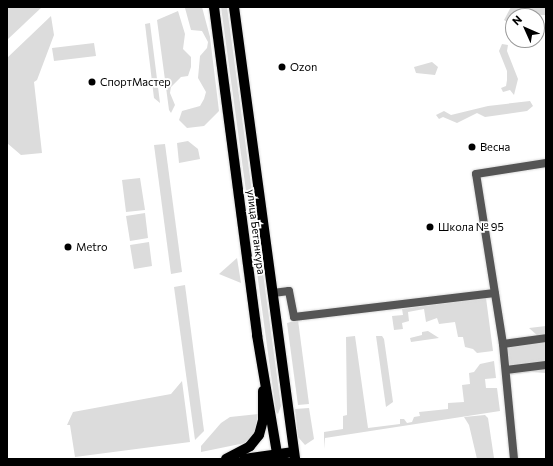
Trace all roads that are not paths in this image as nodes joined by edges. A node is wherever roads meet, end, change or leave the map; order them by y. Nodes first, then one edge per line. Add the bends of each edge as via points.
1 (214, 7) edge
2 (234, 7) edge
3 (546, 163) edge
4 (495, 292) junction
5 (273, 293) junction
6 (546, 338) edge
7 (503, 344) junction
8 (546, 365) edge
9 (506, 370) junction
10 (264, 383) junction
11 (295, 456) edge
12 (278, 457) edge
13 (226, 459) edge
14 (244, 459) edge
15 (514, 459) edge

1 - 10 main road, улица Бетанкура
2 - 5 main road, улица Бетанкура
3 - 4 street via 476,174
4 - 5 street via 294,317 289,291
4 - 7 street
5 - 11 main road, улица Бетанкура
6 - 7 street
7 - 9 street
8 - 9 street
9 - 15 street
10 - 12 main road, улица Бетанкура
10 - 13 main road via 263,420 259,435 250,446
11 - 12 main road
12 - 14 main road

